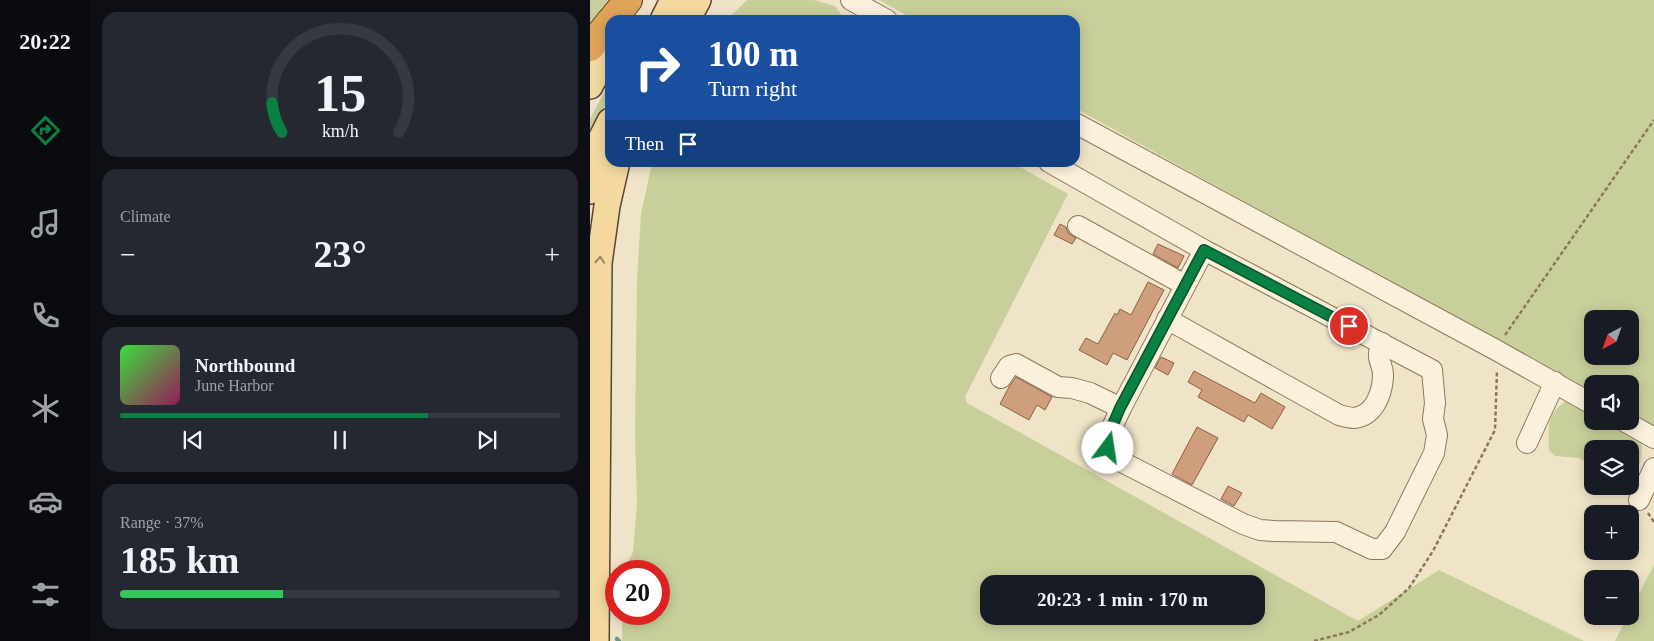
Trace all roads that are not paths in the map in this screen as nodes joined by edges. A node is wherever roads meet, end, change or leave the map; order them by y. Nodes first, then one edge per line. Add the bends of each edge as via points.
1 (628, 0) edge
2 (634, 0) edge
3 (674, 0) edge
4 (698, 0) edge
5 (858, 2) edge
6 (616, 15) edge
7 (626, 15) edge
8 (666, 15) edge
9 (690, 15) edge
10 (879, 15) edge
11 (605, 28) edge
12 (590, 47) edge
13 (605, 57) edge
14 (590, 86) edge
15 (1080, 127) edge
16 (605, 131) edge
17 (590, 161) edge
18 (605, 167) edge
19 (616, 167) edge
20 (1058, 167) edge
21 (590, 191) edge
22 (1078, 226) dead end
23 (1204, 250) junction
24 (1185, 285) junction
25 (1167, 319) junction
26 (1382, 343) junction
27 (1000, 378) dead end
28 (1555, 382) junction
29 (1584, 399) edge
30 (1120, 408) junction
31 (1639, 430) edge
32 (1654, 438) edge
33 (1526, 443) dead end
34 (1654, 468) edge
35 (1639, 500) dead end
36 (596, 641) edge

1 - 6 highway
2 - 7 main road
3 - 8 main road
4 - 9 main road
5 - 10 lane
11 - 12 highway
13 - 14 main road
15 - 28 lane
16 - 17 main road
18 - 21 main road
36 -> 19 main road via 599,263 606,206
20 - 23 lane
22 - 24 lane
23 - 24 lane
23 - 26 lane
24 - 25 lane
25 - 26 lane via 1339,415 1354,418 1367,413 1378,401 1383,375 1377,353
25 - 30 lane
26 - 30 lane via 1432,370 1433,419 1437,435 1434,453 1417,488 1395,532 1382,548 1372,550 1336,532 1260,530 1122,462 1108,448 1108,436
27 - 30 lane via 1009,366 1016,364 1058,388 1090,393
28 - 29 lane
28 - 33 lane
31 - 32 lane
34 - 35 lane

